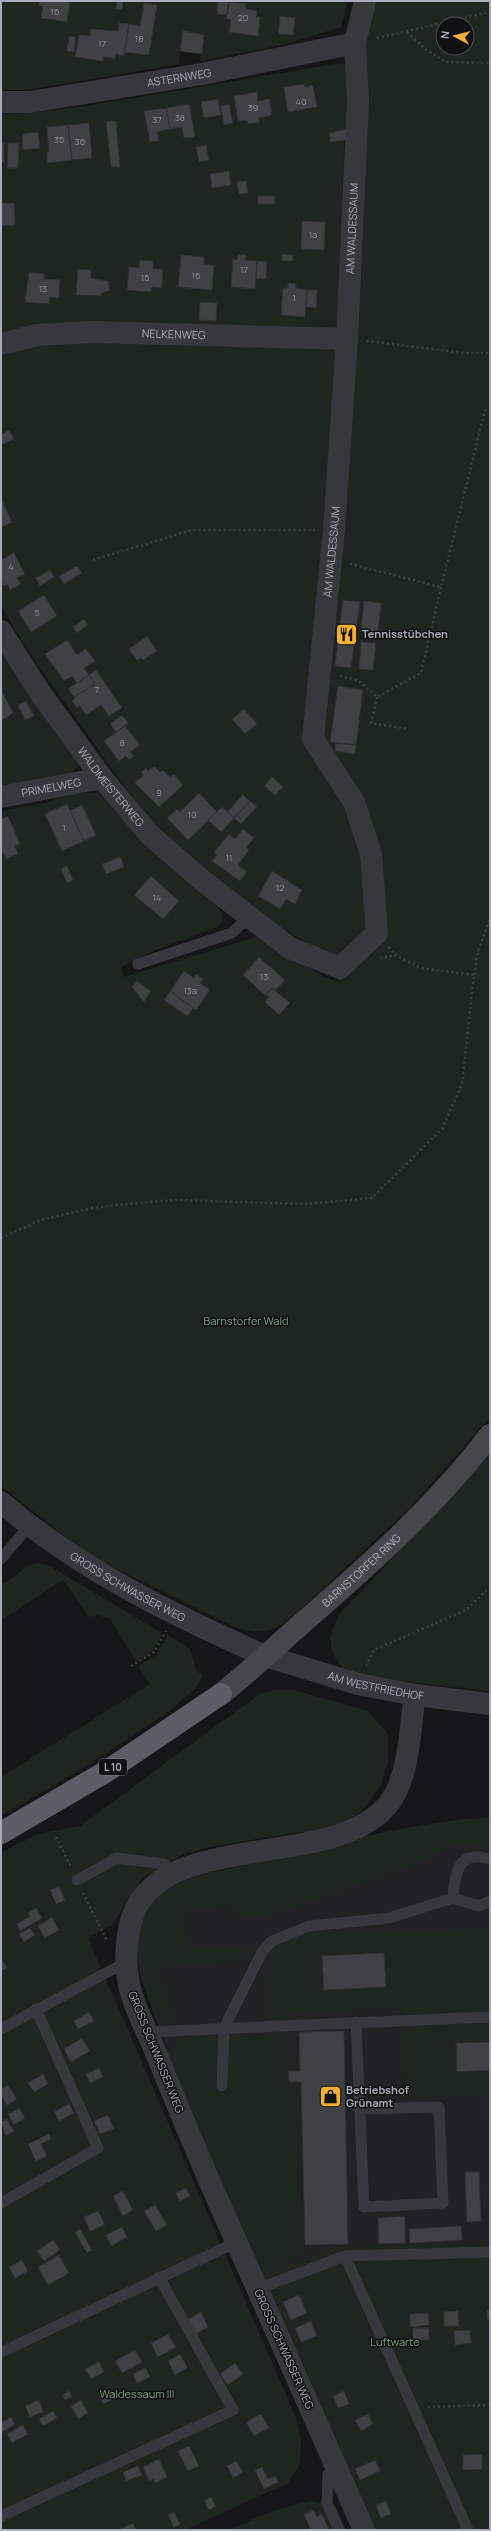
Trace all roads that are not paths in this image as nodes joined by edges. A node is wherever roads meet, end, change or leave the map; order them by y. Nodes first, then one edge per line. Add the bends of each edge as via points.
1 (365, 1) edge
2 (355, 44) junction
3 (1, 102) edge
4 (347, 339) junction
5 (1, 344) edge
6 (1, 630) edge
7 (102, 778) junction
8 (1, 797) edge
9 (250, 916) junction
10 (138, 964) dead end
11 (490, 1435) edge
12 (1, 1502) edge
13 (29, 1526) junction
14 (1, 1559) edge
15 (265, 1656) junction
16 (221, 1694) joint
17 (415, 1695) junction
18 (490, 1704) edge
19 (1, 1833) edge
20 (490, 1859) edge
21 (171, 1874) junction
22 (77, 1880) road end
23 (453, 1898) junction
24 (490, 1901) edge
25 (119, 1966) road end
26 (36, 2009) junction
27 (490, 2017) edge
28 (356, 2022) junction
29 (224, 2028) junction
30 (1, 2029) edge
31 (147, 2032) junction
32 (222, 2086) dead end
33 (360, 2109) junction
34 (1, 2203) edge
35 (237, 2242) junction
36 (490, 2252) edge
37 (346, 2256) junction
38 (159, 2277) junction
39 (258, 2290) junction
40 (1, 2352) edge
41 (328, 2474) dead end
42 (1, 2516) edge
43 (339, 2530) edge
44 (364, 2530) edge
45 (468, 2530) edge

1 - 2 street, AM WALDESSAUM
2 - 3 street, ASTERNWEG via 202,74 30,102
2 - 4 street, AM WALDESSAUM via 358,101
4 - 5 street, NELKENWEG via 92,332 37,335
4 - 9 street, AM WALDESSAUM via 334,530 313,739 354,802 371,854 377,933 340,968 290,948
6 - 7 street, WALDMEISTERWEG via 39,691
7 - 8 street, PRIMELWEG
7 - 9 street, WALDMEISTERWEG via 150,835 203,882
9 - 10 lane via 232,933
11 - 15 main road, BARNSTORFER RING / L 10 via 428,1510
12 - 13 street, GROSS SCHWASSER WEG
13 - 14 lane
13 - 15 street, GROSS SCHWASSER WEG via 102,1575 203,1628
15 - 16 main road, BARNSTORFER RING / L 10
15 - 17 street, AM WESTFRIEDHOF via 358,1684
16 - 19 highway, L 10 via 107,1771
17 - 18 street, AM WESTFRIEDHOF
17 - 21 street, GROSS SCHWASSER WEG via 403,1772 394,1796 378,1814 339,1834 199,1863
20 - 23 lane via 474,1857 462,1863 454,1879
21 - 22 lane via 164,1864 117,1858
21 - 31 street, GROSS SCHWASSER WEG via 146,1893 130,1921 125,1952 130,1989
23 - 24 lane via 479,1906
23 - 29 lane via 389,1918 309,1926 272,1941 262,1952
25 - 26 lane
26 - 30 lane
26 - 34 lane via 98,2148
27 - 28 lane
28 - 29 lane
28 - 33 lane
29 - 31 lane
29 - 32 lane
31 - 35 street, GROSS SCHWASSER WEG
33 - 33 lane via 364,2207 443,2203 439,2107
35 - 38 lane
35 - 39 street, GROSS SCHWASSER WEG
36 - 37 lane
37 - 39 lane
37 - 45 lane
38 - 40 lane
38 - 42 lane via 233,2410
39 - 44 street, GROSS SCHWASSER WEG
41 - 43 lane via 327,2503

